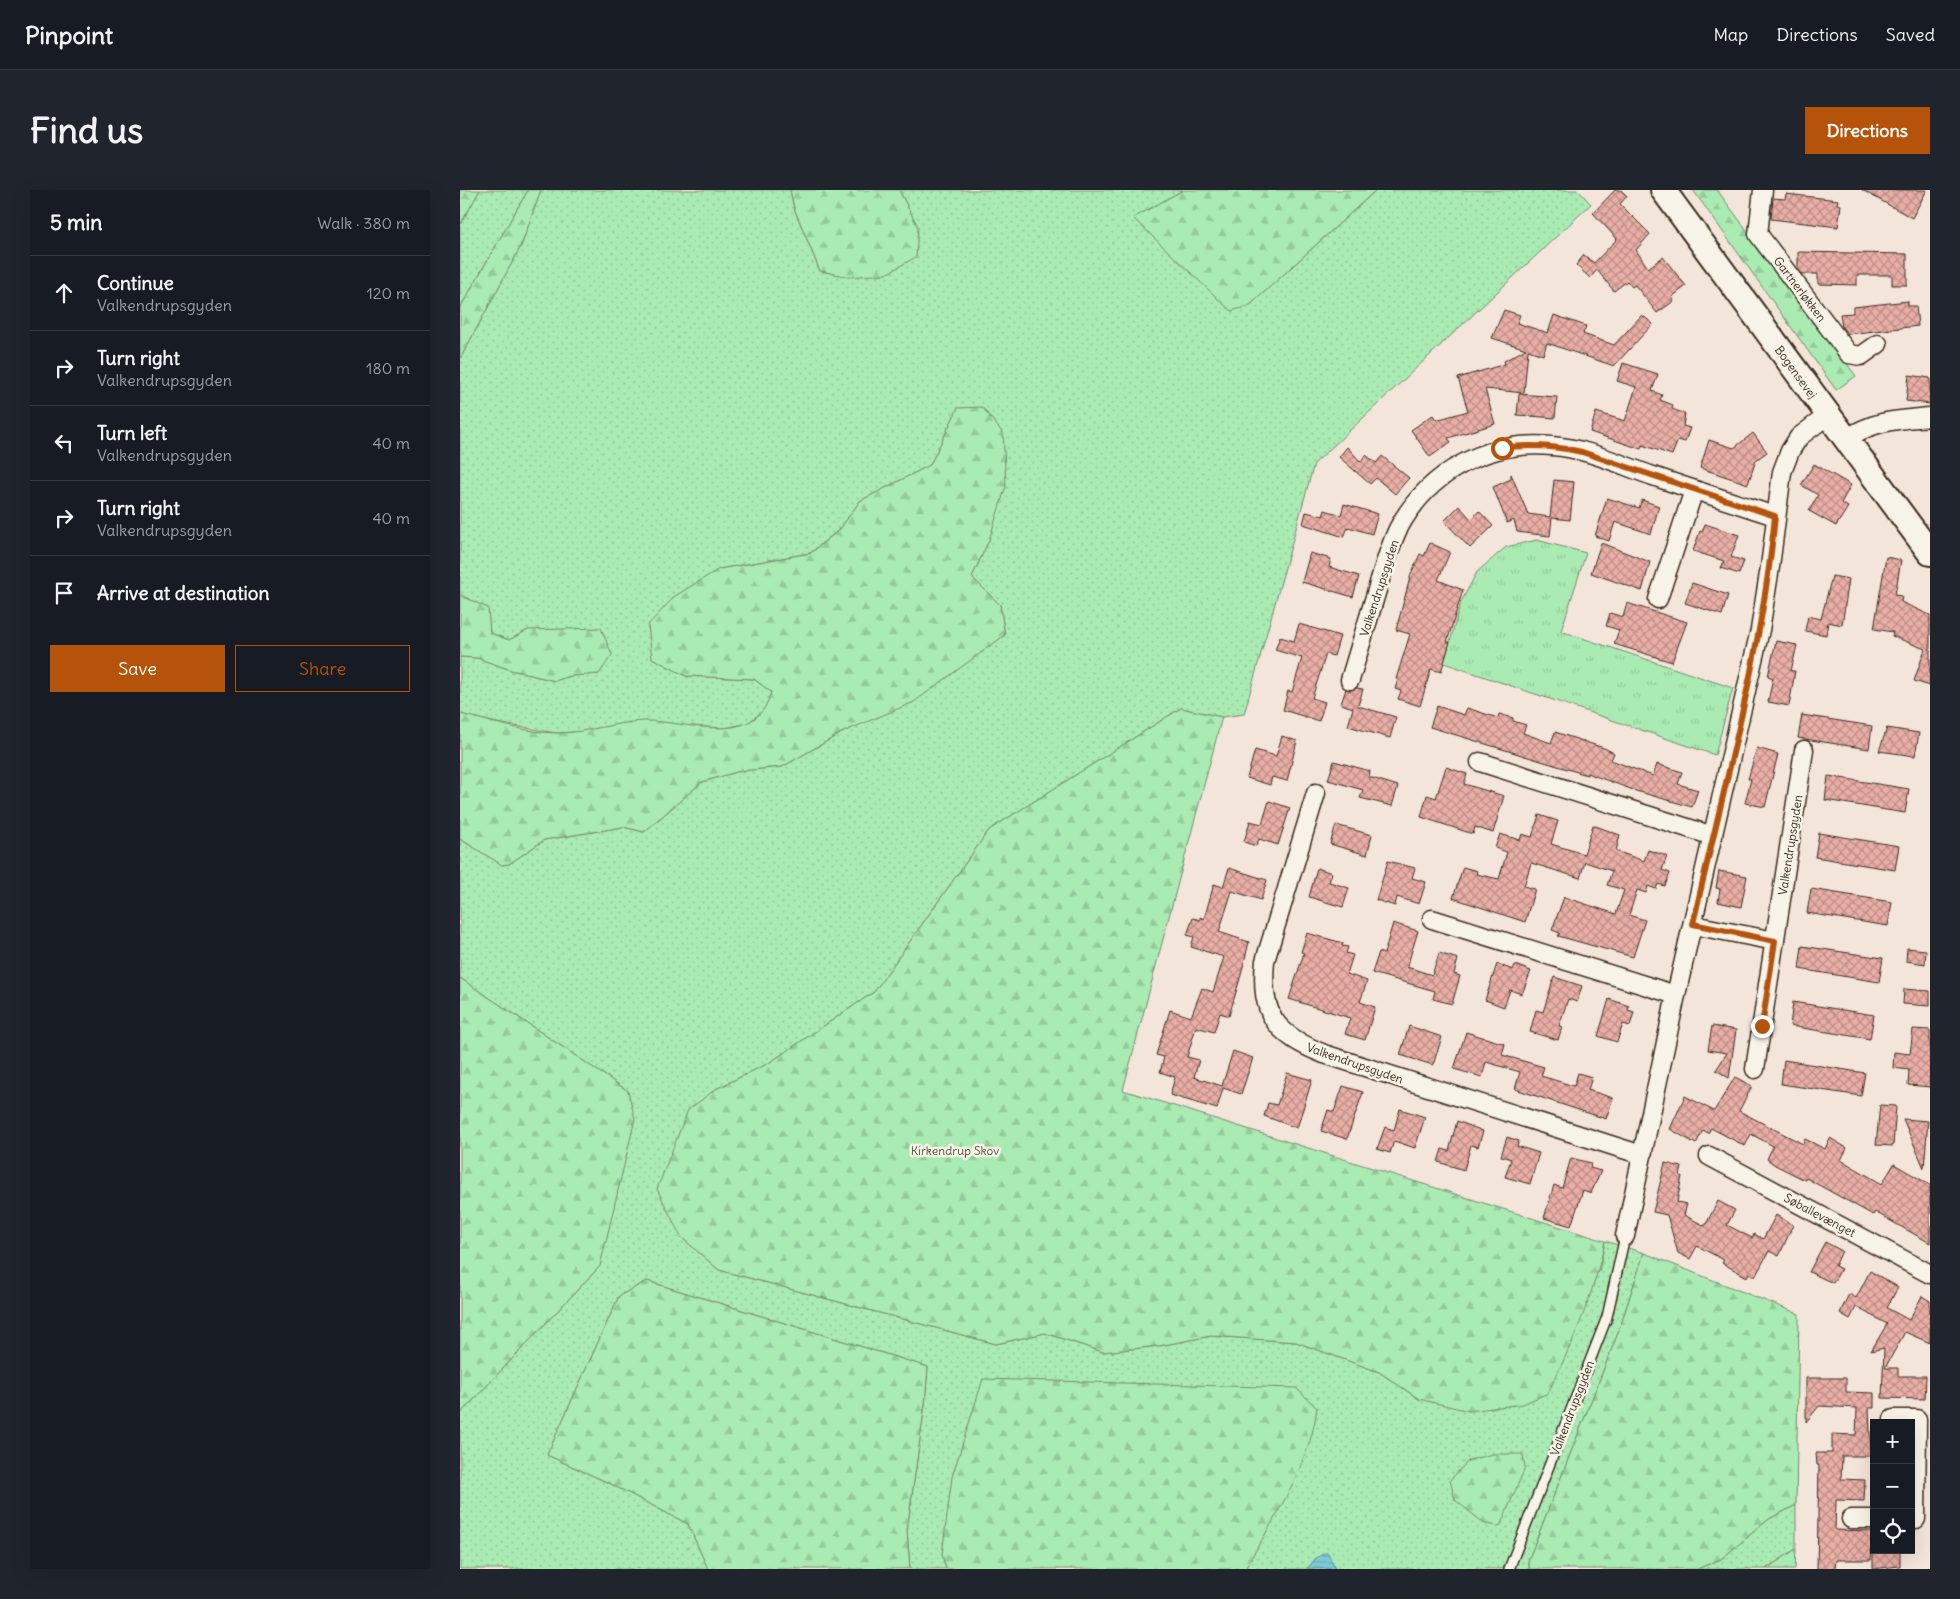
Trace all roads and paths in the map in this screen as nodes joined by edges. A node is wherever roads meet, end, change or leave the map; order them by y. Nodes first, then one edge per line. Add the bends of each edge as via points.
1 (1663, 190) edge
2 (1763, 190) edge
3 (1878, 344) dead end
4 (1828, 415) junction
5 (1930, 417) edge
6 (1846, 439) junction
7 (1694, 490) junction
8 (1775, 516) junction
9 (1930, 553) edge
10 (1658, 599) dead end
11 (1350, 680) dead end
12 (1804, 750) dead end
13 (1480, 762) dead end
14 (1316, 793) dead end
15 (1713, 836) junction
16 (1432, 919) dead end
17 (1693, 924) junction
18 (1775, 941) junction
19 (1676, 995) junction
20 (1755, 1069) dead end
21 (1642, 1155) junction
22 (1709, 1156) dead end
23 (1625, 1236) joint
24 (1930, 1274) edge
25 (1893, 1419) edge
26 (1851, 1519) dead end
27 (1870, 1519) edge
28 (1919, 1520) edge
29 (1509, 1569) edge

1 - 4 main road, Bogensevej
2 - 3 street, Gartnerløkken via 1758,234 1849,354 1861,356
4 - 6 main road, Bogensevej
4 - 8 street, Valkendrupsgyden via 1799,437 1790,451 1782,472
5 - 6 street via 1881,422
6 - 9 main road, Bogensevej
7 - 8 street, Valkendrupsgyden
7 - 10 street
7 - 11 street, Valkendrupsgyden via 1601,458 1553,446 1502,448 1457,466 1422,494 1398,529 1388,552
8 - 15 street, Valkendrupsgyden via 1760,630
12 - 18 street, Valkendrupsgyden
13 - 15 street
14 - 21 street, Valkendrupsgyden via 1265,961 1266,1004 1276,1024 1296,1042 1324,1054
15 - 17 street, Valkendrupsgyden
16 - 19 street
17 - 18 street
17 - 19 street, Valkendrupsgyden
18 - 20 street, Valkendrupsgyden
19 - 21 street, Valkendrupsgyden
21 - 23 street, Valkendrupsgyden
22 - 24 street, Søballevænget
23 - 29 lane, Valkendrupsgyden via 1607,1317
25 - 28 street via 1917,1419
26 - 27 street

